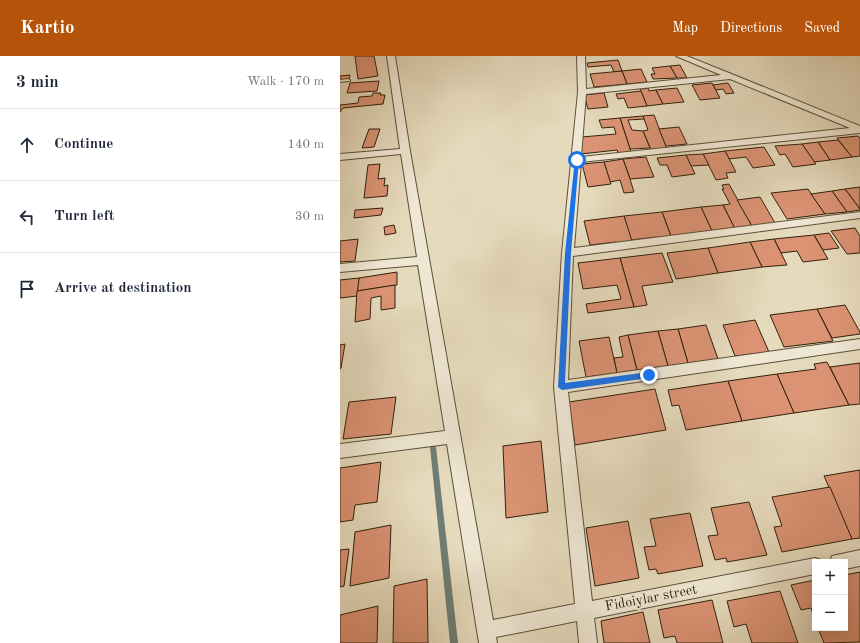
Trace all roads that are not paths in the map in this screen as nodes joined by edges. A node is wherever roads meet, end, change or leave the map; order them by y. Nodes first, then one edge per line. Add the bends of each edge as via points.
1 (391, 56) edge
2 (581, 56) edge
3 (680, 56) edge
4 (734, 77) junction
5 (348, 80) dead end
6 (340, 81) edge
7 (582, 92) junction
8 (860, 129) edge
9 (405, 151) junction
10 (340, 157) edge
11 (577, 160) junction
12 (860, 215) edge
13 (568, 253) junction
14 (424, 260) junction
15 (340, 268) edge
16 (860, 344) edge
17 (562, 387) junction
18 (453, 437) junction
19 (340, 451) edge
20 (860, 558) edge
21 (848, 560) edge
22 (812, 567) edge
23 (585, 610) junction
24 (488, 636) edge
25 (588, 643) edge

1 - 9 street
2 - 7 street
3 - 4 street
4 - 7 street
4 - 8 street
5 - 6 lane
7 - 11 street
8 - 11 street
9 - 10 street
9 - 14 street
11 - 13 street
12 - 13 street
13 - 17 street
14 - 15 street
14 - 18 street
16 - 17 street
17 - 23 street
18 - 19 street
18 - 24 street
20 - 21 street
22 - 23 street, Fidoiylar street
23 - 24 street, Fidoiylar street
23 - 25 street

